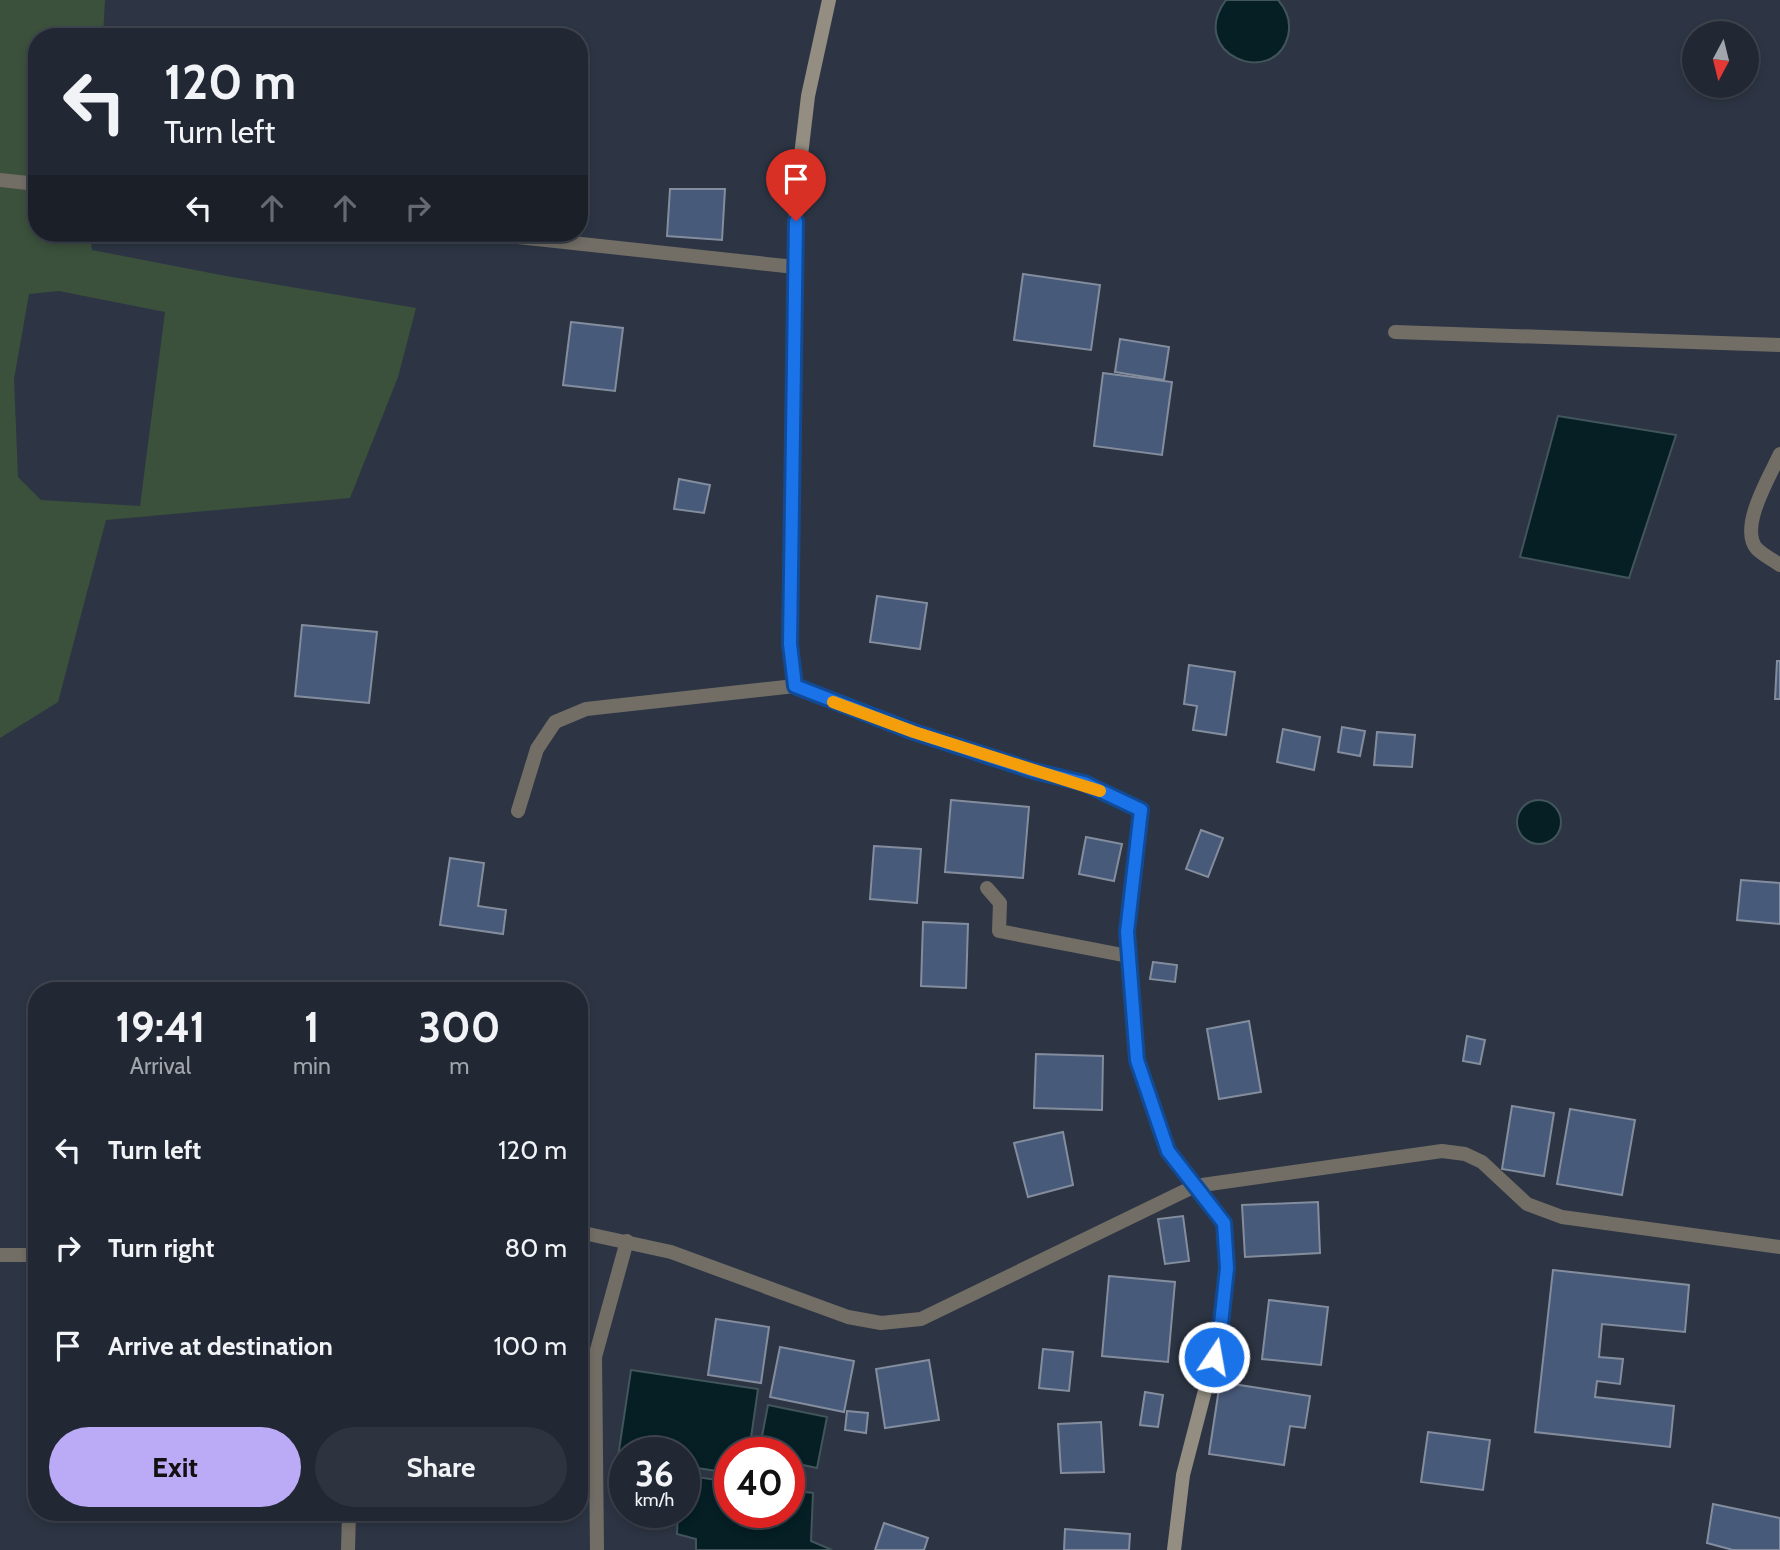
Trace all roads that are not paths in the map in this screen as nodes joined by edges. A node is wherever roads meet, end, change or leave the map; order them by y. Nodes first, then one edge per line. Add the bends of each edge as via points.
1 (829, 0) edge
2 (0, 180) edge
3 (28, 183) edge
4 (564, 242) edge
5 (795, 267) junction
6 (1395, 332) dead end
7 (1780, 345) edge
8 (1780, 454) edge
9 (1780, 565) edge
10 (795, 686) junction
11 (518, 811) dead end
12 (987, 888) dead end
13 (1128, 956) junction
14 (1195, 1186) junction
15 (588, 1234) edge
16 (627, 1241) junction
17 (1780, 1247) edge
18 (0, 1255) edge
19 (28, 1255) edge
20 (349, 1521) edge
21 (348, 1550) edge
22 (597, 1550) edge
23 (1174, 1550) edge

1 - 5 street via 808,96 796,198
2 - 3 street
4 - 5 street
5 - 10 street via 790,644
6 - 7 street
8 - 9 street via 1750,530 1758,550
10 - 11 street via 586,709 555,722 537,749
10 - 13 street via 914,732 1084,783 1141,810
12 - 13 street via 1000,904 999,931
13 - 14 street via 1137,1060 1168,1151
14 - 16 street via 921,1319 881,1323 848,1317 671,1252
14 - 17 street via 1442,1151 1482,1162 1527,1204 1563,1217
14 - 23 street via 1224,1223 1227,1268 1220,1333 1183,1475
15 - 16 street
16 - 22 street via 594,1357
18 - 19 street
20 - 21 street

